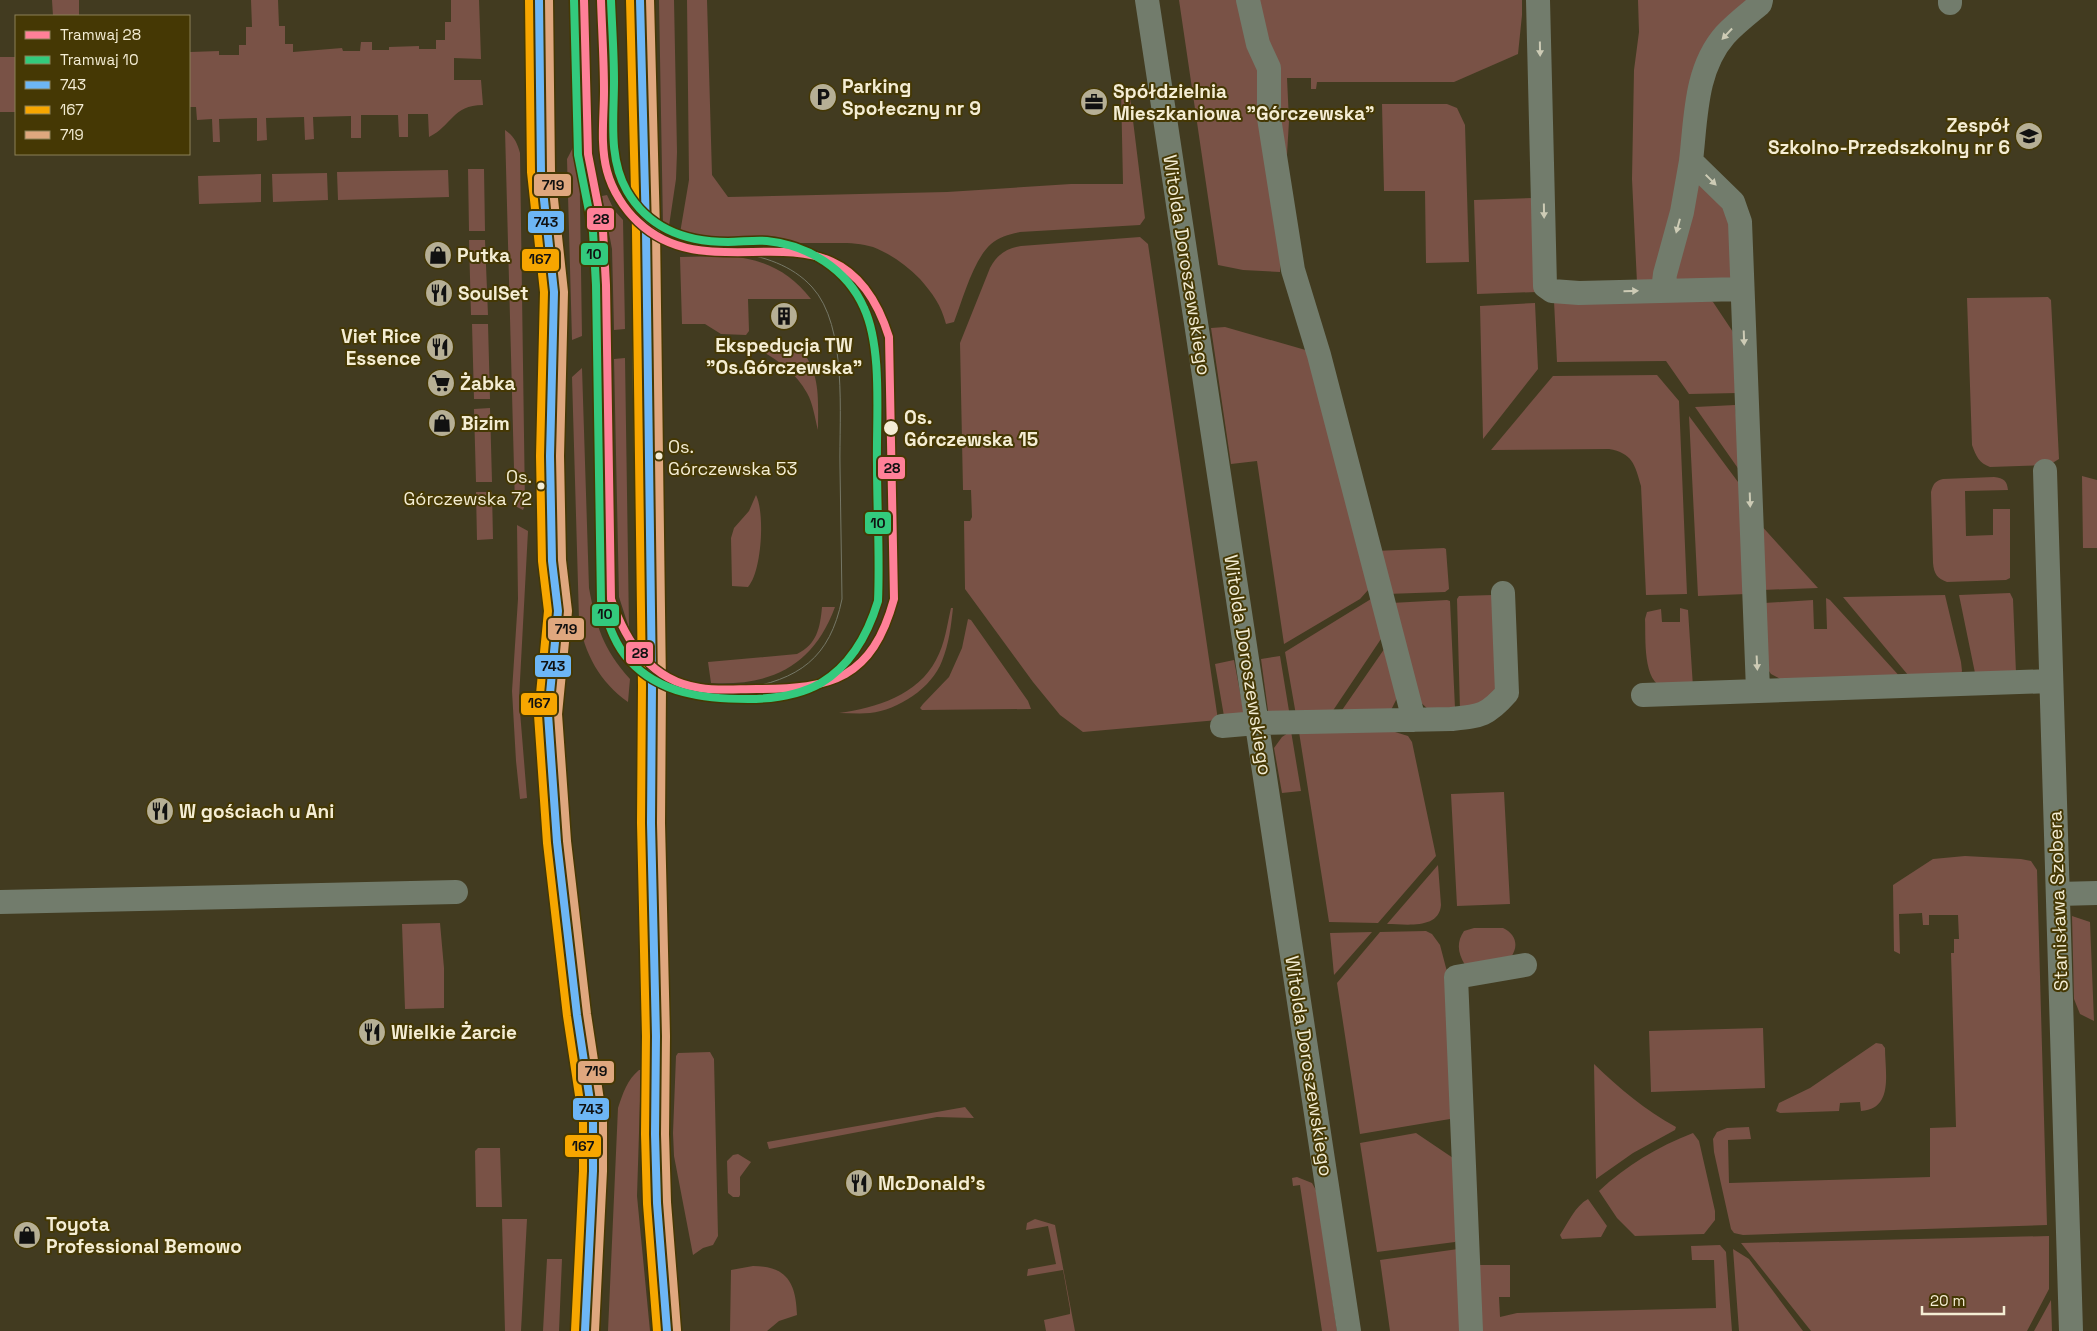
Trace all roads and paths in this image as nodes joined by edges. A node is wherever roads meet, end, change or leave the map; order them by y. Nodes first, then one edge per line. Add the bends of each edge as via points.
1 (539, 0) edge
2 (640, 0) edge
3 (1147, 0) edge
4 (1248, 0) edge
5 (1538, 0) edge
6 (1761, 0) edge
7 (1691, 161) junction
8 (1742, 289) junction
9 (1663, 290) junction
10 (2045, 471) dead end
11 (1503, 593) dead end
12 (2051, 680) junction
13 (1758, 690) junction
14 (1643, 695) dead end
15 (1414, 720) junction
16 (1257, 723) junction
17 (1222, 726) dead end
18 (456, 892) dead end
19 (2097, 893) edge
20 (2058, 894) junction
21 (0, 902) edge
22 (1525, 965) dead end
23 (585, 1331) edge
24 (667, 1331) edge
25 (1349, 1331) edge
26 (1471, 1331) edge
27 (2071, 1331) edge

1 - 23 main road via 541,172 554,292 550,456 552,561 558,611 548,714 557,842 593,1121
2 - 24 main road via 646,230 655,1134
3 - 16 street, Witolda Doroszewskiego
4 - 15 street via 1258,44 1269,68 1269,118 1293,270 1319,355
5 -> 9 street via 1545,286 1562,292
6 -> 7 street via 1725,35 1710,56 1699,92
7 -> 8 street via 1733,202 1740,222
7 -> 9 street
8 - 9 street
8 -> 13 street
10 - 12 street, Stanisława Szobera
11 - 15 street via 1507,693 1494,708 1478,716
12 - 13 street
12 - 20 street, Stanisława Szobera
13 - 14 street
15 - 16 street
16 - 17 street
16 - 25 street, Witolda Doroszewskiego
18 - 21 street
19 - 20 street
20 - 27 street, Stanisława Szobera
22 - 26 street via 1456,977

